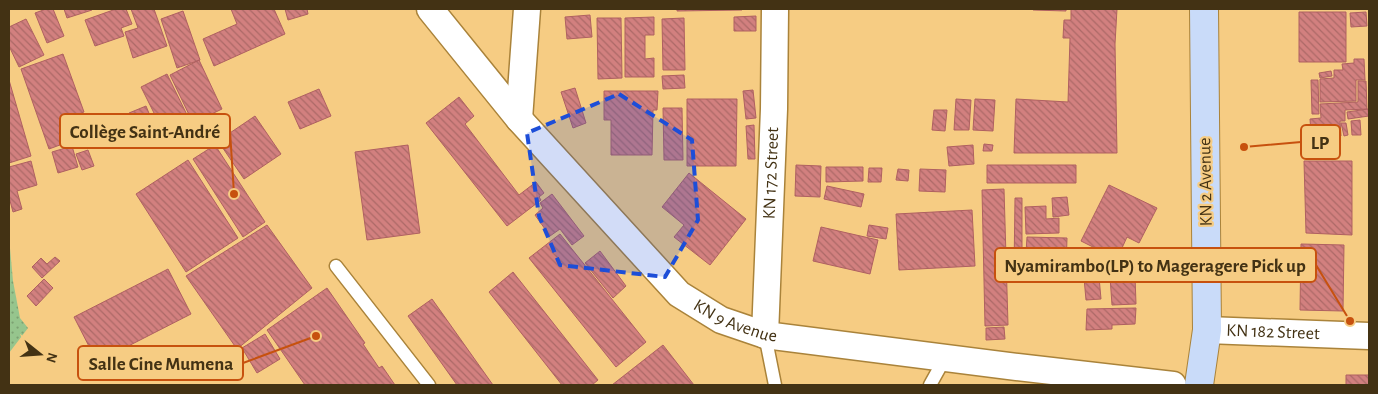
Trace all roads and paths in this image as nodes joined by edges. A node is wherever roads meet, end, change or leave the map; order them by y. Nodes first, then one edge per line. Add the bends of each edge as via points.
1 (430, 9) edge
2 (527, 9) edge
3 (775, 9) edge
4 (1204, 9) edge
5 (519, 118) junction
6 (336, 266) dead end
7 (1207, 330) junction
8 (765, 336) junction
9 (1369, 336) edge
10 (945, 358) junction
11 (430, 385) edge
12 (775, 385) edge
13 (930, 385) edge
14 (1173, 385) edge
15 (1199, 385) edge

1 - 5 street, KN 9 Avenue
2 - 5 street
3 - 8 street, KN 172 Street
4 - 7 main road, KN 2 Avenue
5 - 8 street, KN 9 Avenue via 679,294 721,320
6 - 11 lane
7 - 9 street, KN 182 Street
7 - 15 main road, KN 2 Avenue
8 - 10 street, KN 9 Avenue
8 - 12 lane
10 - 13 lane
10 - 14 street, KN 9 Avenue

